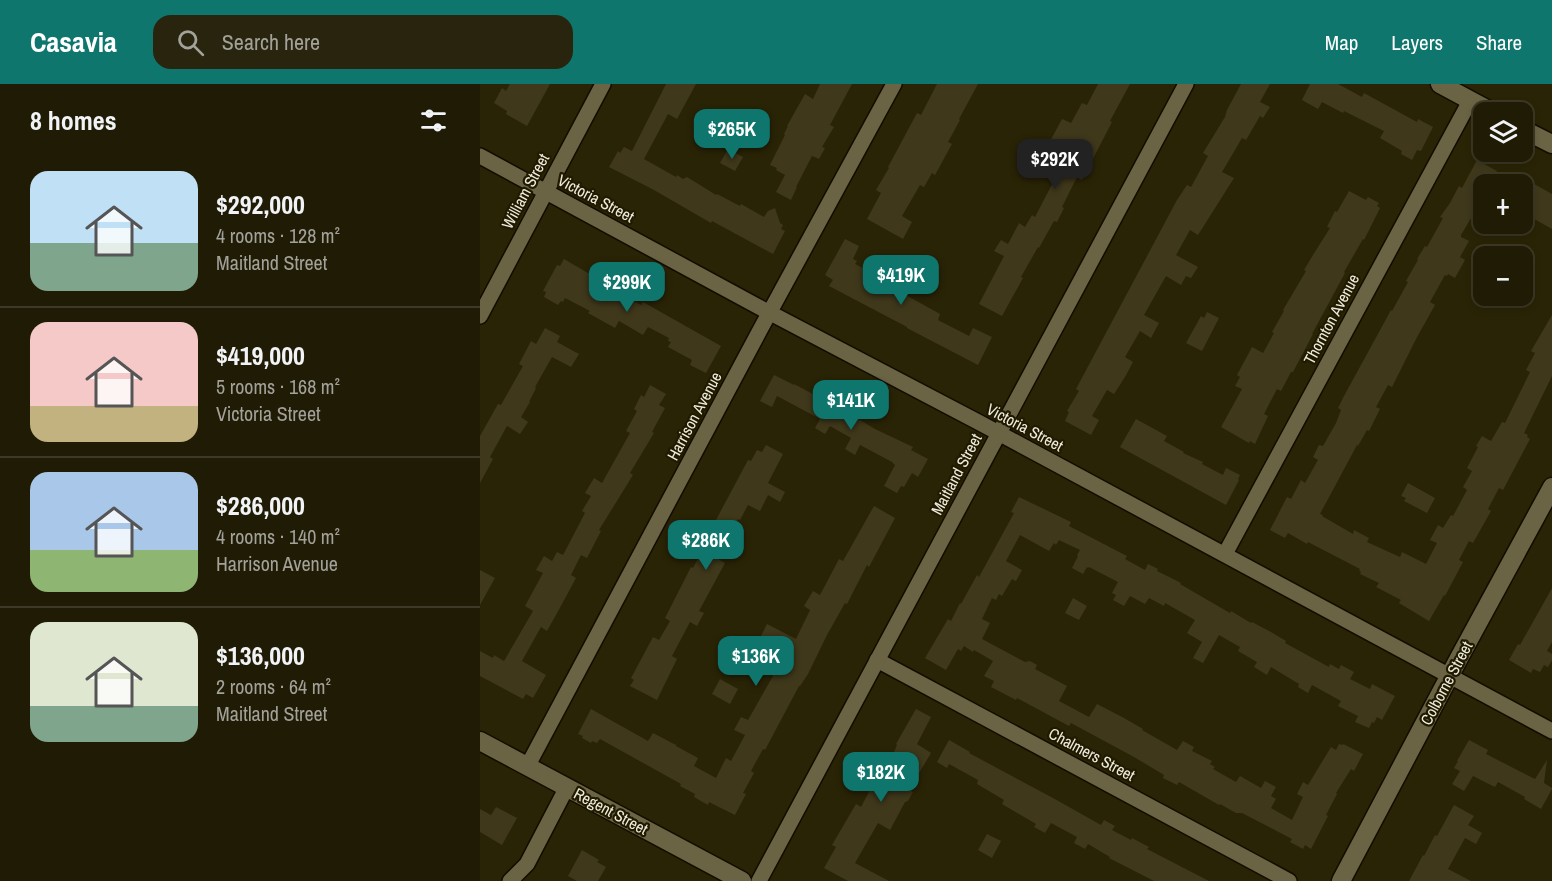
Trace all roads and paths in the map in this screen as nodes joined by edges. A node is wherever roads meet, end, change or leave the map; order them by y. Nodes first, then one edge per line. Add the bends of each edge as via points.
1 (603, 84) edge
2 (894, 84) edge
3 (1186, 84) edge
4 (1448, 86) edge
5 (1470, 101) junction
6 (1473, 102) edge
7 (1533, 134) edge
8 (1552, 144) edge
9 (480, 156) edge
10 (545, 191) junction
11 (770, 313) junction
12 (480, 316) edge
13 (998, 434) junction
14 (1552, 487) edge
15 (1225, 554) junction
16 (877, 660) junction
17 (1449, 676) junction
18 (1552, 731) edge
19 (480, 741) edge
20 (527, 767) junction
21 (567, 787) junction
22 (510, 881) edge
23 (742, 881) edge
24 (759, 881) edge
25 (1289, 881) edge
26 (1341, 881) edge

1 - 10 street, William Street
2 - 11 street, Harrison Avenue
3 - 13 street, Maitland Street
4 - 5 street
5 - 6 street
5 - 15 street, Thornton Avenue
7 - 8 street
9 - 10 street, Victoria Street
10 - 11 street, Victoria Street
10 - 12 street, William Street
11 - 13 street, Victoria Street
11 - 20 street, Harrison Avenue
13 - 15 street, Victoria Street
13 - 16 street, Maitland Street
14 - 17 street, Colborne Street
15 - 17 street, Victoria Street
16 - 24 street, Maitland Street
16 - 25 street, Chalmers Street
17 - 18 street, Victoria Street
17 - 26 street, Colborne Street
19 - 20 street, Regent Street
20 - 21 street, Regent Street
21 - 22 street via 527,864
21 - 23 street, Regent Street

